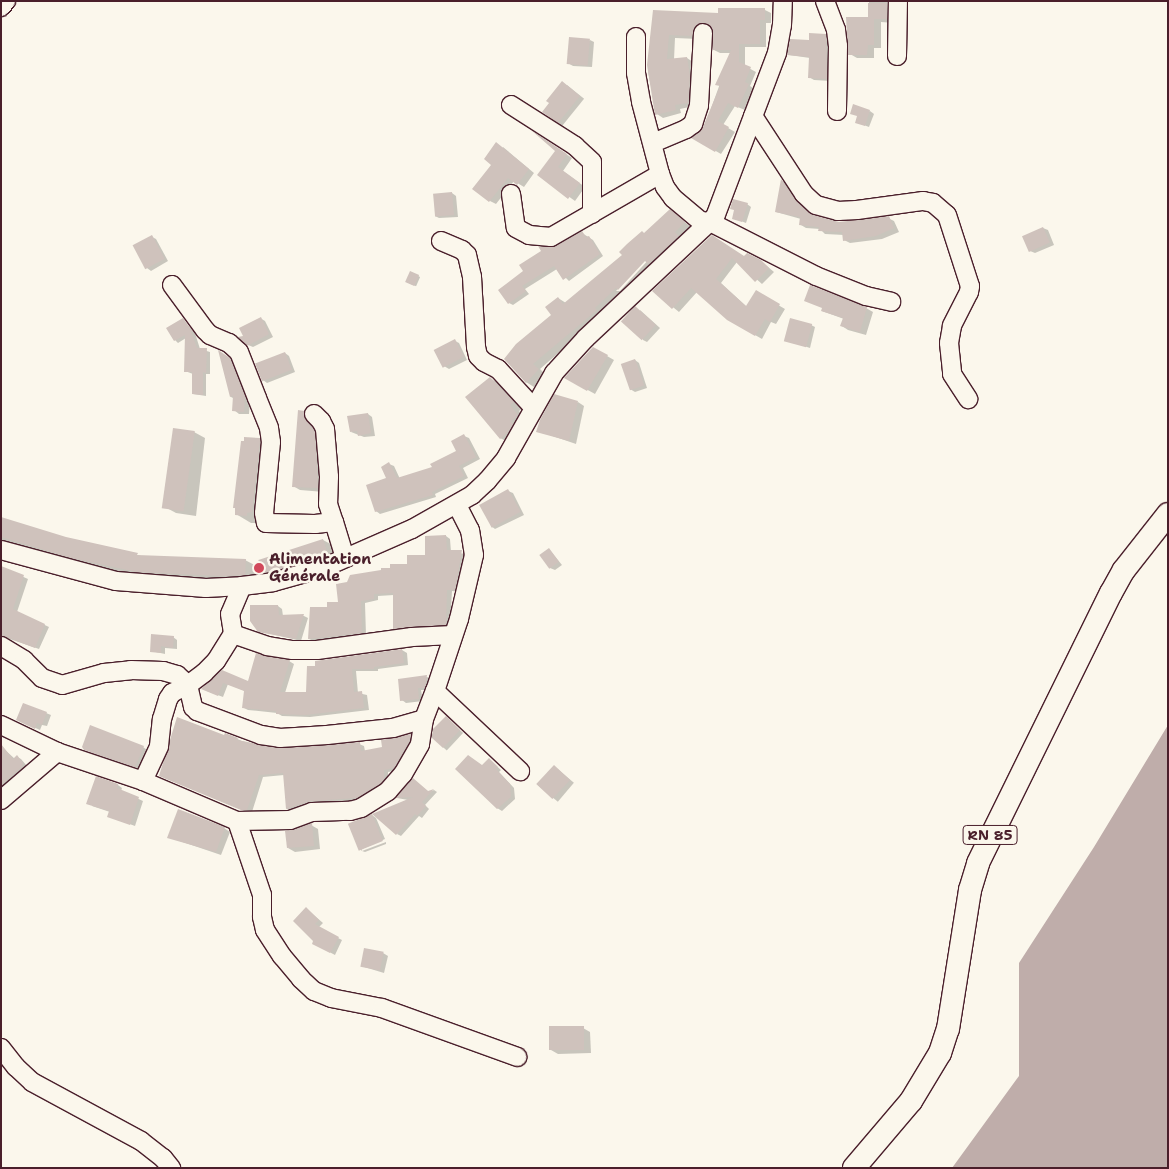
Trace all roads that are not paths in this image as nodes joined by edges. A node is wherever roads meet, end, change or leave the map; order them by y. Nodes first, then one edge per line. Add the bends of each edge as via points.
1 (6, 1) edge
2 (783, 1) edge
3 (825, 1) edge
4 (898, 1) edge
5 (1, 7) edge
6 (703, 33) dead end
7 (636, 37) dead end
8 (898, 56) dead end
9 (512, 105) dead end
10 (838, 111) dead end
11 (753, 116) junction
12 (653, 143) junction
13 (660, 174) junction
14 (511, 194) dead end
15 (592, 214) junction
16 (710, 222) junction
17 (441, 241) dead end
18 (172, 285) dead end
19 (891, 302) dead end
20 (968, 399) dead end
21 (533, 407) junction
22 (314, 414) dead end
23 (457, 505) junction
24 (1168, 514) edge
25 (334, 522) junction
26 (1, 550) edge
27 (345, 557) junction
28 (242, 586) junction
29 (233, 634) junction
30 (453, 635) junction
31 (1, 646) edge
32 (188, 685) junction
33 (435, 691) junction
34 (424, 719) junction
35 (1, 725) edge
36 (57, 752) junction
37 (520, 771) dead end
38 (143, 782) junction
39 (1, 800) edge
40 (237, 821) junction
41 (1, 1048) edge
42 (517, 1056) dead end
43 (171, 1168) edge
44 (854, 1168) edge

1 - 5 street
2 - 11 street via 777,53
3 - 10 street via 834,22 838,46
4 - 8 street
6 - 12 street via 699,105 693,124
7 - 12 street via 636,73
9 - 15 street via 575,146 592,162
11 - 16 street
11 - 20 street via 804,194 816,205 856,210 923,201 933,203 947,215 970,286 952,326 949,343 952,374
12 - 13 street
13 - 15 street
13 - 16 street via 665,187 680,205 700,221
14 - 15 street via 516,228 529,235 551,237
16 - 19 street via 816,276 866,296
16 - 21 street via 586,338 554,373
17 - 21 street via 462,250 470,264 478,356 498,369
18 - 25 street via 210,335 229,342 239,352 269,428 266,523
21 - 23 street via 506,458 487,481
22 - 25 street via 325,429 328,504
23 - 27 street via 412,529
23 - 30 street via 470,530 474,555
24 - 44 main road, RN 85 via 1124,570 1111,593 978,863 970,890 948,1029 940,1053 911,1102
25 - 27 street
26 - 28 street via 116,581 206,588
27 - 28 street via 323,568 274,582
28 - 29 street via 230,614
29 - 30 street via 267,646 293,650
29 - 32 street via 216,660
30 - 33 street
31 - 32 street via 24,660 42,678 54,683 74,683 104,673 131,670 163,671 177,675
32 - 34 street via 193,707 203,714 261,735 280,738 393,728
32 - 38 street via 172,693 168,699 158,746
33 - 34 street
33 - 37 street
34 - 40 street via 420,744 403,774 388,791 371,803 350,812 312,812 290,820
35 - 36 street
36 - 38 street
36 - 39 street
38 - 40 street
40 - 42 street via 262,895 265,930 286,962 314,991 331,998 382,1008
41 - 43 street via 32,1082 141,1141

